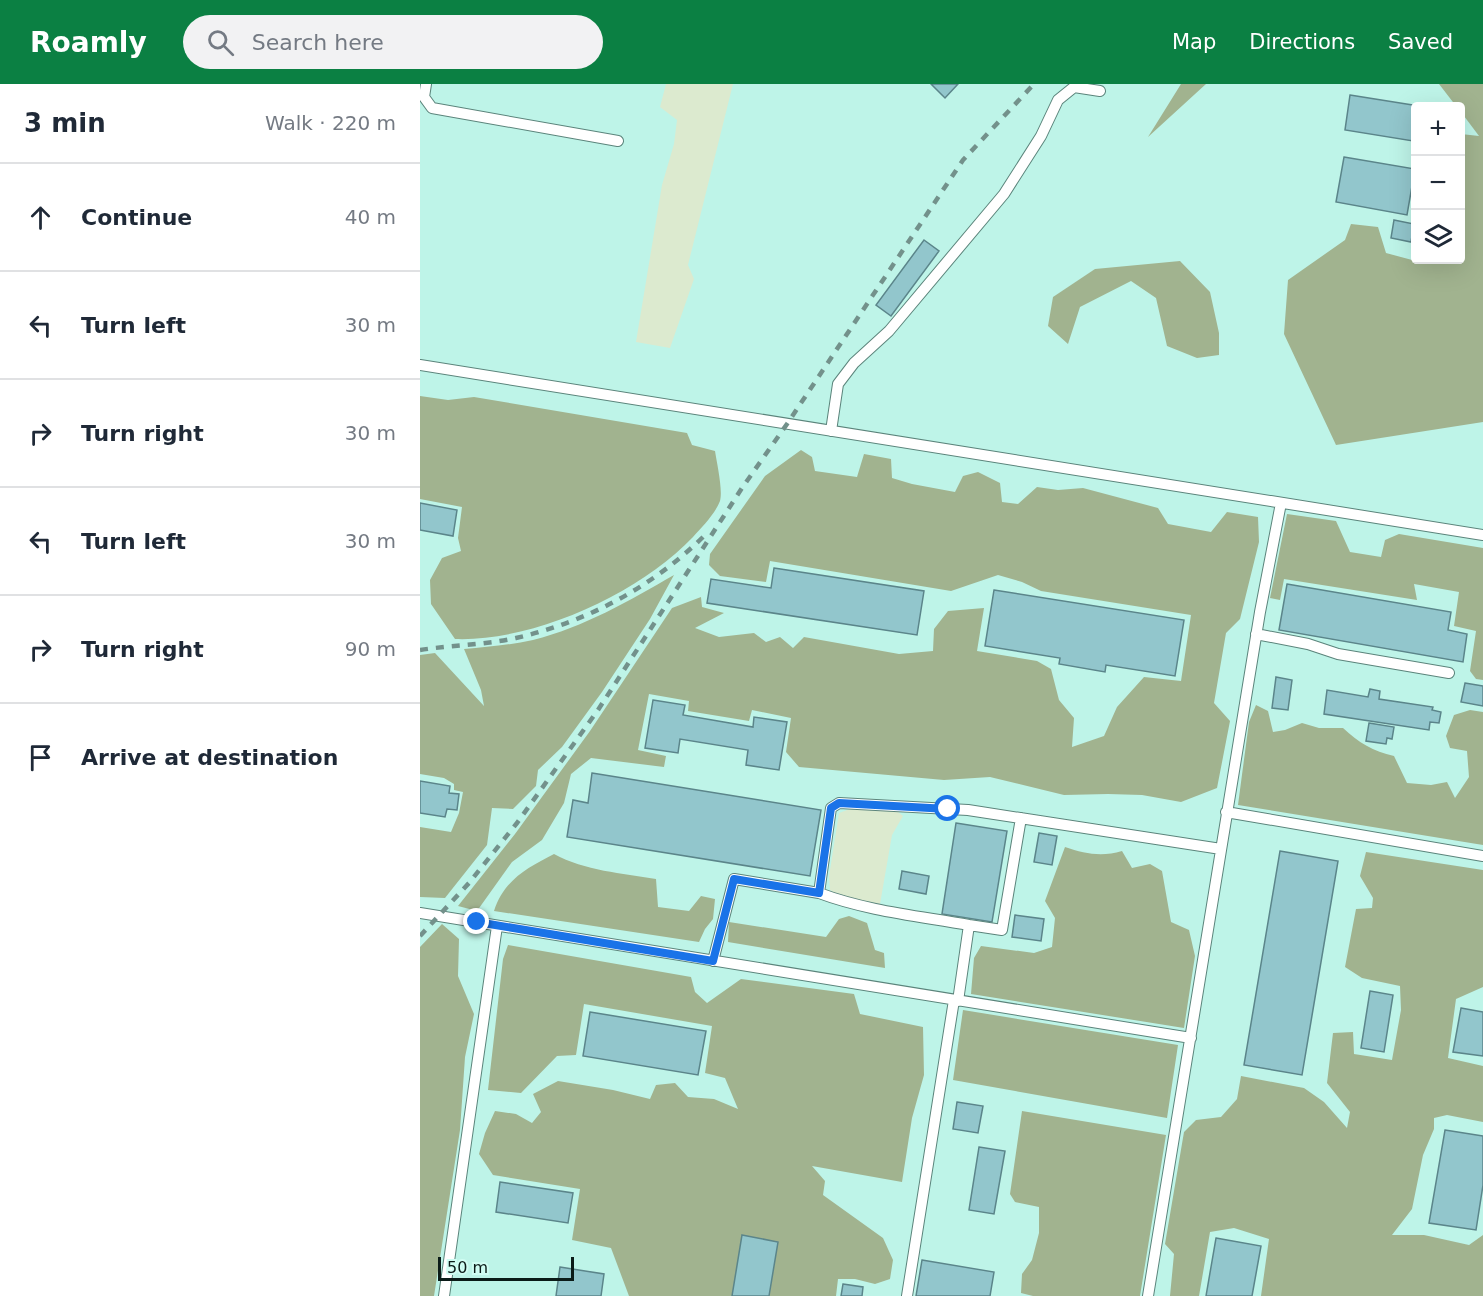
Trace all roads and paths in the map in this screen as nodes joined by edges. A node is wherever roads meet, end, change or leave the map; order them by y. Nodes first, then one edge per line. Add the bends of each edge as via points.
1 (426, 84) edge
2 (1100, 91) dead end
3 (422, 102) edge
4 (618, 141) dead end
5 (420, 365) edge
6 (831, 431) junction
7 (1281, 503) junction
8 (1483, 535) edge
9 (1256, 634) junction
10 (1449, 674) dead end
11 (1227, 813) junction
12 (1021, 818) junction
13 (1221, 849) junction
14 (1483, 856) edge
15 (819, 893) junction
16 (420, 913) edge
17 (969, 925) junction
18 (497, 926) junction
19 (713, 961) junction
20 (956, 1000) junction
21 (1191, 1038) junction
22 (444, 1296) edge
23 (907, 1296) edge
24 (1148, 1296) edge

1 - 3 lane
2 - 6 lane via 1074,87 1058,100 1041,136 1004,194 889,331 854,363 838,384
3 - 4 lane via 432,108
5 - 6 lane
6 - 7 lane
7 - 8 lane
7 - 9 lane
9 - 10 lane
9 - 11 lane
11 - 13 lane
11 - 14 lane
12 - 13 lane
12 - 15 lane via 968,810 839,803 831,808
12 - 17 lane via 1002,930
13 - 21 lane
15 - 17 lane via 882,910
15 - 19 lane via 734,879
16 - 18 lane
17 - 20 lane
18 - 19 lane
18 - 22 lane
19 - 20 lane
20 - 21 lane
20 - 23 lane
21 - 24 lane

